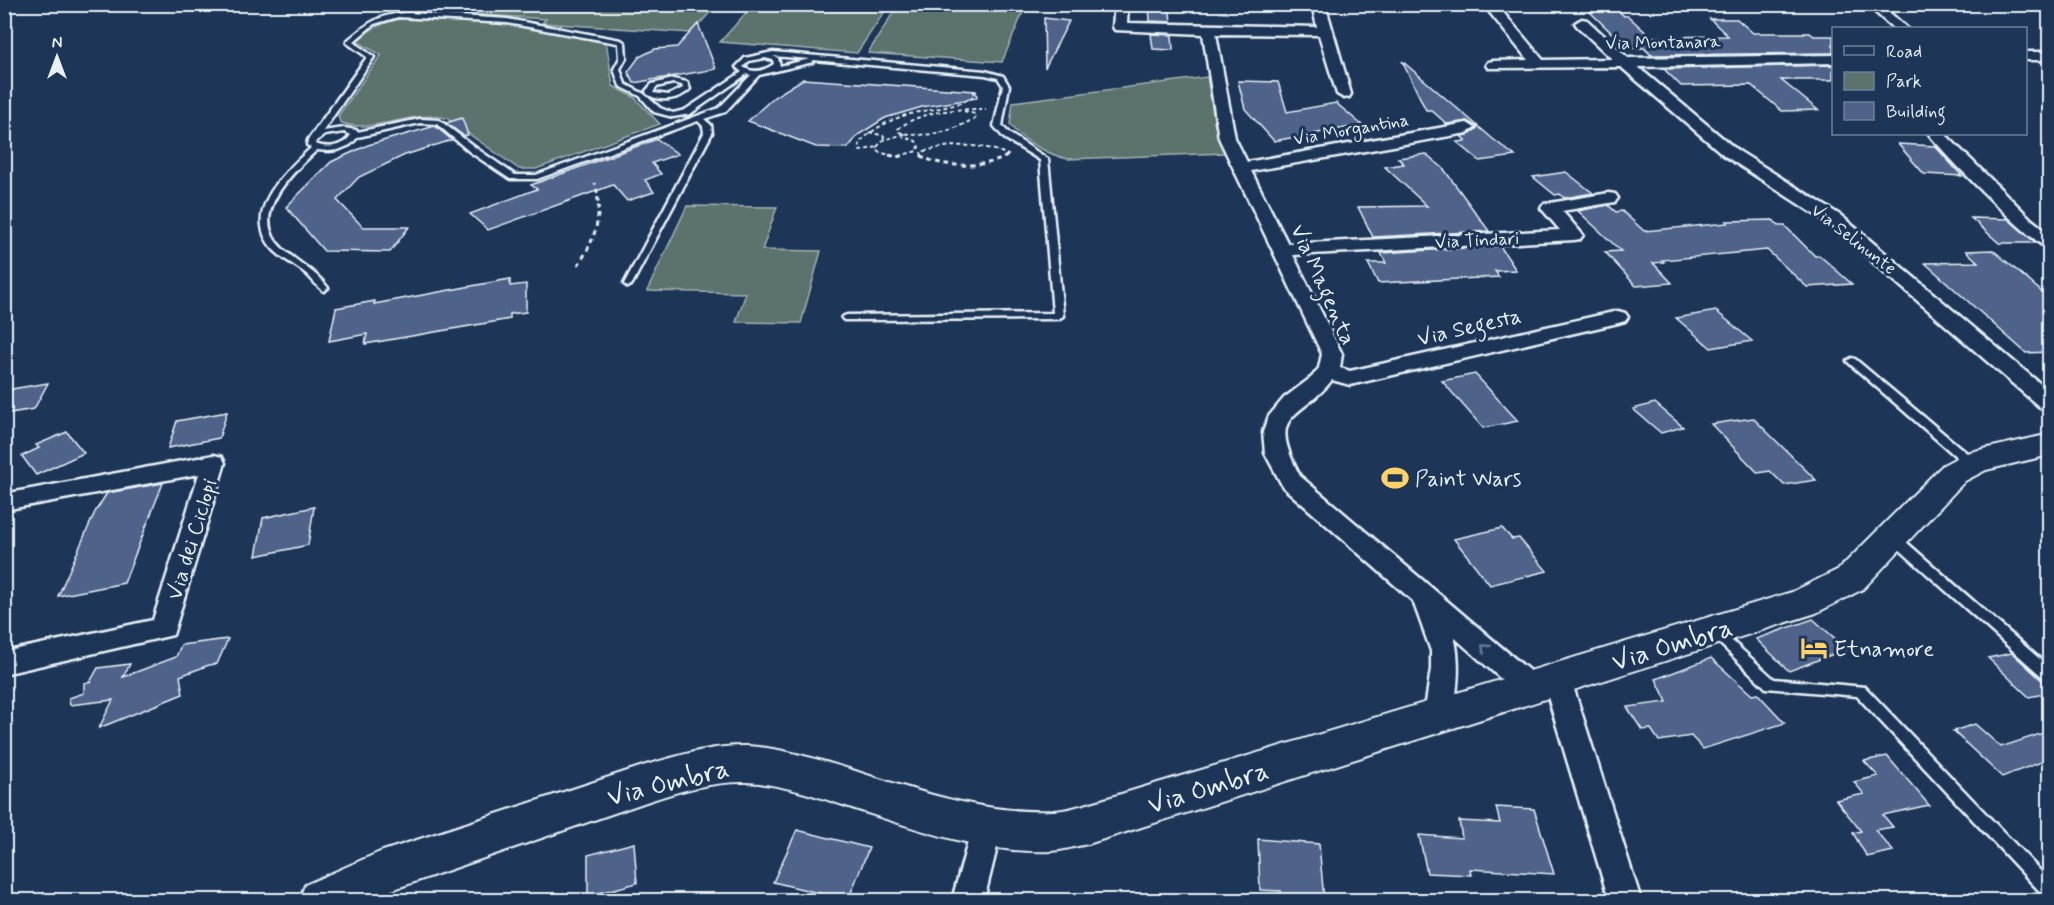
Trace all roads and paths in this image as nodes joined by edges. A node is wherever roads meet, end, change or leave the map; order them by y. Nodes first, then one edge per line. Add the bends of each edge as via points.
1 (1122, 4) edge
2 (1318, 4) edge
3 (1489, 4) edge
4 (1872, 4) edge
5 (1582, 23) dead end
6 (1895, 25) edge
7 (1209, 30) junction
8 (1325, 32) junction
9 (2027, 56) edge
10 (2049, 56) edge
11 (757, 57) junction
12 (1832, 59) edge
13 (847, 61) junction
14 (1624, 62) junction
15 (1539, 64) junction
16 (1493, 65) dead end
17 (772, 70) junction
18 (746, 72) junction
19 (757, 73) junction
20 (974, 91) dead end
21 (646, 94) junction
22 (1344, 94) dead end
23 (1000, 109) junction
24 (919, 111) junction
25 (964, 111) junction
26 (330, 114) junction
27 (922, 116) junction
28 (700, 118) junction
29 (890, 120) junction
30 (904, 124) junction
31 (1467, 128) dead end
32 (344, 130) junction
33 (868, 132) junction
34 (355, 135) junction
35 (904, 135) junction
36 (1938, 135) edge
37 (314, 138) junction
38 (883, 140) junction
39 (877, 147) junction
40 (315, 148) junction
41 (919, 152) junction
42 (1242, 168) junction
43 (595, 183) dead end
44 (1609, 198) dead end
45 (2049, 244) edge
46 (1283, 250) junction
47 (578, 265) dead end
48 (627, 284) dead end
49 (324, 288) dead end
50 (1618, 317) dead end
51 (847, 318) dead end
52 (1852, 361) dead end
53 (1330, 372) junction
54 (2049, 404) edge
55 (2049, 444) edge
56 (1972, 463) junction
57 (4, 502) edge
58 (1893, 538) junction
59 (1422, 593) junction
60 (1714, 631) junction
61 (4, 663) edge
62 (2049, 676) edge
63 (1543, 683) junction
64 (1438, 716) junction
65 (987, 827) junction
66 (2049, 892) edge
67 (321, 900) edge
68 (968, 900) edge
69 (1625, 900) edge

1 - 7 street via 1120,27
2 - 8 street
3 - 15 street
4 - 6 street
5 - 14 street, Via Selinunte
7 - 8 street
7 - 42 street, Via Magenta via 1227,138
8 - 22 street
9 - 10 street
11 - 13 lane via 773,54
11 - 17 lane via 778,61
11 - 18 lane via 740,64
12 - 14 street, Via Montanara
13 - 17 lane via 806,62
13 - 23 lane via 993,74 1005,81
14 - 15 street, Via Montanara
14 - 54 street, Via Selinunte via 1731,153 1834,219
15 - 16 street, Via Montanara
17 - 19 lane
18 - 19 lane
18 - 21 lane via 687,112 665,114 657,110
19 - 28 lane via 722,110
20 - 24 path via 974,96 961,104
21 - 21 lane via 675,96 685,92 687,86 679,81 666,81 650,87
21 - 26 lane via 622,85 617,69 623,58 622,43 612,38 507,21 398,15 372,23 350,42 371,57
23 - 25 path
23 - 51 lane via 998,126 1044,159 1058,316
24 - 27 path
24 - 29 path
25 - 27 path
25 - 35 path via 975,114 975,118 955,128
26 - 32 lane via 333,123
26 - 37 lane
27 - 30 path
28 - 34 lane via 523,179 513,177 473,150 439,122 420,121
28 - 48 lane via 707,124 708,133
29 - 30 path
29 - 33 path
30 - 35 path via 898,129
31 - 42 street, Via Morgantina
32 - 34 lane
32 - 37 lane
33 - 38 path via 884,136
33 - 39 path via 859,143 860,151
34 - 40 lane via 343,146
35 - 38 path
35 - 41 path via 916,141
36 - 45 street
37 - 40 lane via 311,144
38 - 39 path
39 - 41 path via 890,156
40 - 49 lane via 297,163 267,204 264,224 276,247 318,278
41 - 41 path via 926,160 963,165 999,161 1008,155 1003,150 963,145
42 - 46 street, Via Magenta
43 - 47 path via 601,216 590,250
44 - 46 street, Via Tindari via 1550,208 1574,235
46 - 53 street, Via Magenta via 1332,354 1334,364
50 - 53 street, Via Segesta via 1350,378
52 - 56 lane
53 - 59 street, Via Magenta via 1299,395 1278,421 1274,434 1281,466 1291,481
55 - 56 main road, Via Ombra
56 - 58 main road, Via Ombra via 1954,473
57 - 61 street, Via dei Ciclopi via 214,463 164,628
58 - 60 main road, Via Ombra via 1851,579 1831,590 1803,603
58 - 62 lane
63 -> 59 street, Via Magenta
59 - 64 street via 1444,644 1445,669
60 - 63 main road, Via Ombra
60 - 66 lane via 1771,684 1860,691
63 - 64 main road, Via Ombra
63 - 69 street
64 - 65 main road, Via Ombra via 1088,824 1055,831
65 - 67 main road, Via Ombra via 765,765 703,767 371,877
65 - 68 street

